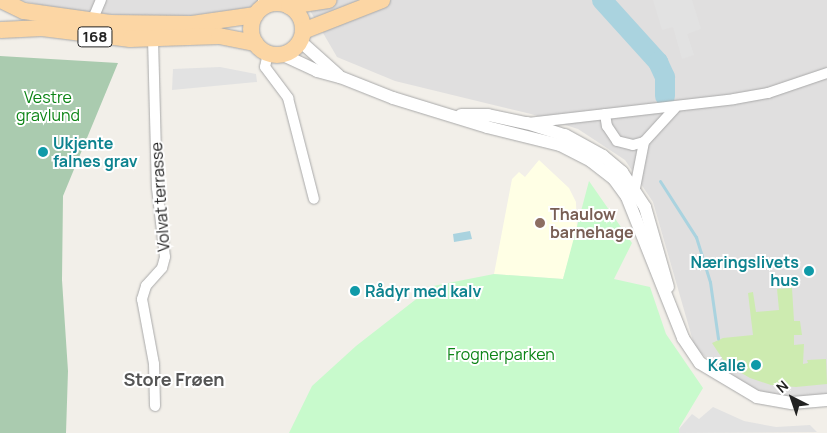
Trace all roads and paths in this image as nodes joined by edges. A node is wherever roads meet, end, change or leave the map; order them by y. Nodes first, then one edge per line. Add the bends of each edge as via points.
1 (101, 0) edge
2 (329, 0) edge
3 (382, 0) edge
4 (2, 1) edge
5 (283, 3) edge
6 (260, 8) edge
7 (92, 21) junction
8 (0, 30) edge
9 (301, 36) junction
10 (153, 39) junction
11 (268, 50) junction
12 (827, 73) edge
13 (340, 76) junction
14 (675, 108) junction
15 (605, 114) junction
16 (454, 115) junction
17 (527, 123) junction
18 (644, 142) junction
19 (635, 188) junction
20 (314, 199) dead end
21 (670, 303) junction
22 (827, 400) edge
23 (155, 406) dead end

1 - 7 street
2 - 5 main road
3 - 9 main road
4 - 7 main road, 168 via 24,11
4 - 8 main road via 8,17
5 - 6 main road
5 - 9 main road via 300,16
6 - 7 main road, 168 via 192,24
6 - 11 main road via 252,24
8 - 10 main road, 168 via 42,28 87,36
9 - 11 main road via 288,52
9 - 13 street
10 - 11 main road, 168 via 219,36
10 - 23 street, Volvat terrasse via 157,188 165,257 162,268 146,286 142,299 154,364
11 - 13 street via 317,71
11 - 20 street via 265,67 288,98
12 - 14 street via 768,93
13 - 16 street via 393,98
14 - 15 street
14 - 18 street
15 - 17 street
15 - 18 street via 607,126 617,141 633,145
16 - 17 street via 488,115
16 - 21 street via 487,127 560,145 591,161 614,179 637,217
17 - 19 street via 565,135 594,150 622,172
18 - 19 street
19 - 21 street via 658,244
21 - 22 street via 690,351 700,363 725,381 775,402

